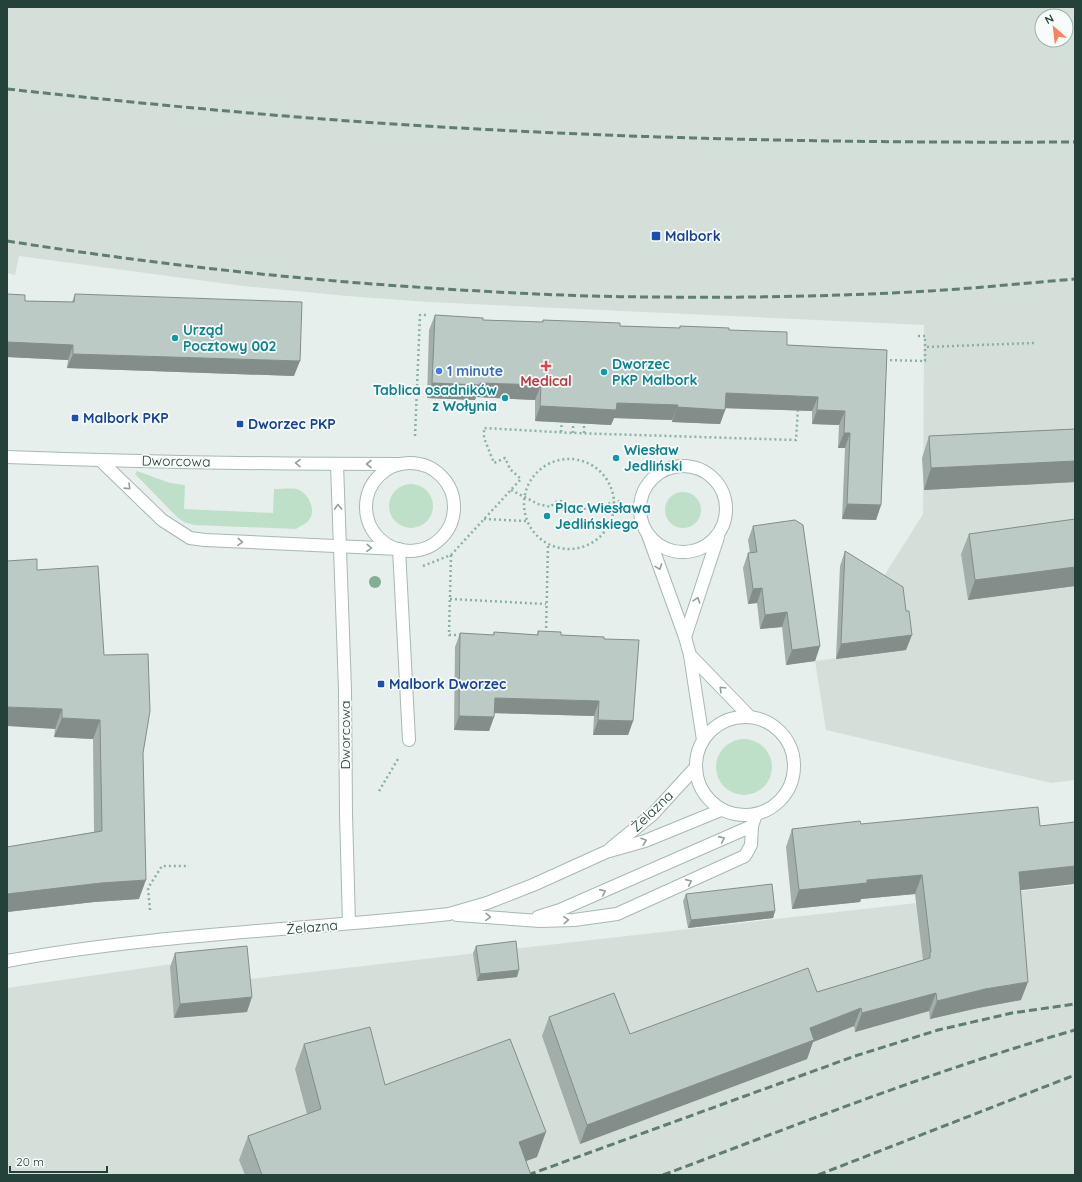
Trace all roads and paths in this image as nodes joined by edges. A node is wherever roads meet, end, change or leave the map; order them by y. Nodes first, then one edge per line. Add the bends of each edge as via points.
1 (427, 315) dead end
2 (918, 336) dead end
3 (1034, 343) dead end
4 (925, 347) junction
5 (882, 360) edge
6 (799, 402) edge
7 (562, 418) edge
8 (573, 418) edge
9 (584, 419) edge
10 (561, 432) junction
11 (573, 432) junction
12 (584, 433) junction
13 (415, 436) dead end
14 (7, 457) edge
15 (100, 460) junction
16 (337, 464) junction
17 (400, 464) junction
18 (511, 490) junction
19 (524, 498) junction
20 (620, 501) dead end
21 (614, 503) junction
22 (484, 519) junction
23 (526, 521) junction
24 (646, 531) junction
25 (718, 535) junction
26 (548, 545) junction
27 (340, 546) junction
28 (399, 549) junction
29 (451, 556) junction
30 (400, 572) junction
31 (370, 580) dead end
32 (450, 599) junction
33 (546, 604) junction
34 (464, 635) edge
35 (685, 637) junction
36 (546, 638) edge
37 (690, 655) junction
38 (750, 717) junction
39 (408, 740) joint
40 (703, 740) junction
41 (695, 768) junction
42 (379, 791) dead end
43 (721, 810) junction
44 (756, 814) junction
45 (752, 826) junction
46 (606, 852) junction
47 (189, 866) dead end
48 (150, 910) dead end
49 (449, 914) junction
50 (527, 920) junction
51 (349, 923) junction
52 (7, 961) edge

1 - 13 path via 420,315
2 - 4 path via 925,336
3 - 4 path
4 - 5 path via 925,360
6 - 12 path via 796,440
7 - 10 path
8 - 11 path
9 - 12 path
10 - 11 path
10 - 18 path via 484,428 484,438 494,463 505,458 510,469 521,479
11 - 12 path
14 - 15 street, Dworcowa
16 -> 15 street, Dworcowa
15 -> 27 street via 162,520 190,538
17 -> 16 street
27 -> 16 street, Dworcowa
17 - 28 street via 387,469 376,478 366,506 368,520 375,533 386,543
17 - 28 street via 415,463 429,466 441,475 450,486 454,514 449,528 440,539 428,547 413,551
18 - 19 path
18 - 22 path
19 - 21 path via 551,507 556,501 564,502 569,510
19 - 21 path via 531,478 538,470 558,460 569,459 580,460 599,470 611,487
19 - 23 path
20 - 21 path
21 - 26 path via 612,519 607,529 591,544 581,549 570,550
22 - 23 path
22 - 29 path
23 - 26 path via 539,539
24 - 25 street via 655,542 667,549 681,552 695,551
24 - 25 street via 640,517 640,502 644,489 653,477 665,469 678,465 693,466 706,472 717,481 724,493 727,508 725,521
24 -> 35 street
35 -> 25 street
26 - 33 path
27 -> 28 street
27 - 51 street, Dworcowa
28 - 30 street
29 - 30 path via 430,565
29 - 32 path
30 - 31 path
30 - 39 street
32 - 33 path
32 - 34 path via 449,635
33 - 36 path
35 - 37 street
38 -> 37 street
37 - 40 street
38 - 40 street via 736,717 723,722 712,729
38 - 44 street via 765,721 778,729 789,742 795,767 790,788 784,797 777,804
39 - 42 path
40 - 41 street via 697,753
41 - 43 street via 703,792 711,803
41 - 46 street, Żelazna via 653,814
43 - 44 street via 745,816
46 -> 43 street, Żelazna via 645,841
44 - 45 street
50 -> 45 street via 560,910
50 -> 45 street via 574,920 617,914 740,860 751,845
46 - 49 street, Żelazna via 526,887
47 - 48 path via 162,866 148,888
49 -> 50 street
49 - 51 street, Żelazna
51 - 52 street, Żelazna via 122,944

